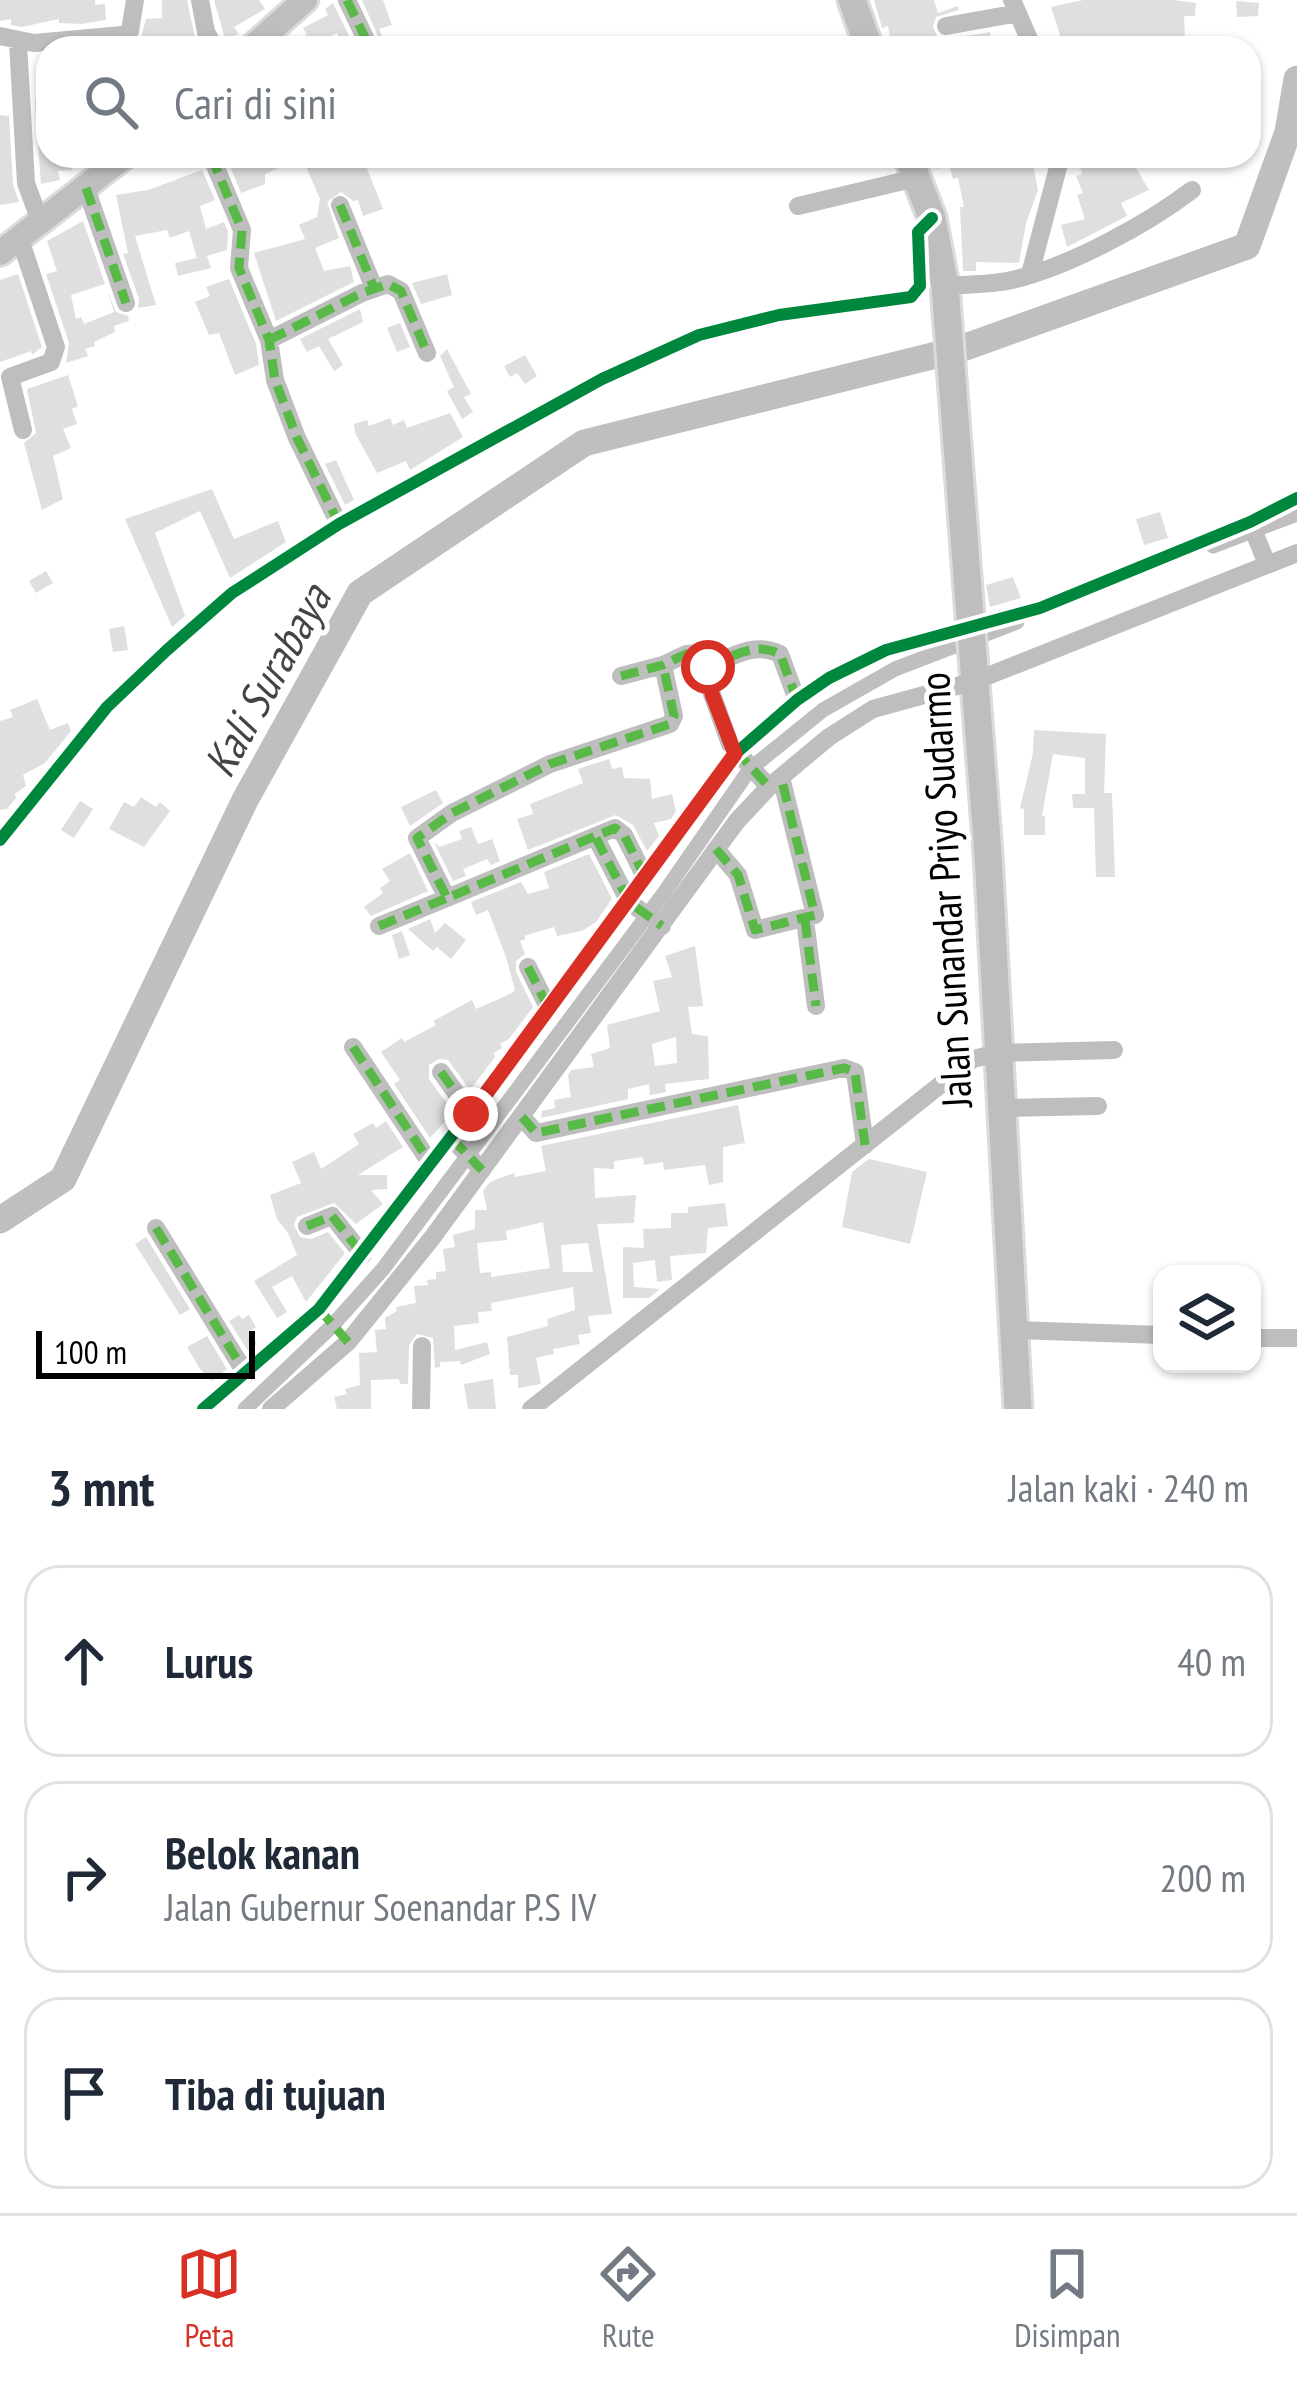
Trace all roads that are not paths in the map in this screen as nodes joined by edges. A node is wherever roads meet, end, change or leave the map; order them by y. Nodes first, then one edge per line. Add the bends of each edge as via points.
1 (135, 0) edge
2 (200, 0) edge
3 (304, 0) edge
4 (346, 0) edge
5 (852, 0) edge
6 (1015, 6) edge
7 (946, 26) dead end
8 (94, 36) edge
9 (208, 36) edge
10 (264, 36) edge
11 (364, 36) edge
12 (865, 36) edge
13 (1029, 36) edge
14 (9, 39) edge
15 (110, 168) edge
16 (216, 168) edge
17 (909, 168) edge
18 (912, 168) edge
19 (1058, 168) edge
20 (86, 188) junction
21 (1192, 190) dead end
22 (340, 205) dead end
23 (798, 206) dead end
24 (932, 218) junction
25 (13, 241) edge
26 (1030, 274) junction
27 (374, 288) junction
28 (946, 291) junction
29 (126, 303) dead end
30 (268, 340) junction
31 (427, 353) dead end
32 (22, 430) dead end
33 (1297, 498) edge
34 (339, 524) junction
35 (1251, 525) junction
36 (1297, 553) edge
37 (1265, 559) junction
38 (971, 629) junction
39 (663, 665) junction
40 (708, 667) junction
41 (974, 675) junction
42 (621, 676) dead end
43 (796, 700) junction
44 (738, 756) junction
45 (770, 780) junction
46 (596, 838) junction
47 (0, 840) edge
48 (716, 849) junction
49 (645, 877) junction
50 (447, 898) junction
51 (631, 903) junction
52 (805, 920) junction
53 (659, 924) junction
54 (379, 926) dead end
55 (754, 930) junction
56 (732, 937) dead end
57 (529, 967) dead end
58 (816, 1006) dead end
59 (549, 1010) junction
60 (353, 1047) dead end
61 (1114, 1050) dead end
62 (998, 1053) junction
63 (441, 1072) dead end
64 (1098, 1106) dead end
65 (1000, 1108) junction
66 (471, 1114) junction
67 (522, 1117) junction
68 (454, 1142) junction
69 (865, 1145) junction
70 (431, 1164) junction
71 (478, 1167) junction
72 (307, 1226) dead end
73 (156, 1228) dead end
74 (363, 1255) junction
75 (1013, 1330) junction
76 (1153, 1335) edge
77 (1261, 1337) edge
78 (1297, 1338) edge
79 (422, 1346) dead end
80 (247, 1374) junction
81 (203, 1409) edge
82 (271, 1409) edge
83 (421, 1409) edge
84 (531, 1409) edge
85 (1018, 1409) edge

1 - 8 street via 130,31
2 - 9 street
3 - 10 main road
4 - 11 street
5 - 12 highway
6 - 7 street
6 - 13 street
14 - 25 street via 26,183
15 - 20 main road
16 - 30 street via 242,230 239,268
17 - 23 street
18 - 24 highway, Jalan Sunandar Priyo Sudarmo
19 - 26 street
20 - 25 main road
20 - 29 street
21 - 26 street via 1132,231
22 - 27 street
24 - 28 highway, Jalan Sunandar Priyo Sudarmo
24 - 34 street via 918,232 920,286 911,297 699,335
25 - 32 street via 56,347 52,362 10,377
26 - 28 street
27 - 30 street
27 - 31 street via 401,291
28 - 38 highway, Jalan Sunandar Priyo Sudarmo
30 - 34 street via 282,399
33 - 35 street
34 - 47 street via 232,593 167,650 107,707
35 - 37 street
35 - 38 street
36 - 37 street
37 - 41 street
38 - 41 highway, Jalan Sunandar Priyo Sudarmo
38 - 43 street via 886,650
39 - 40 street via 699,652
39 - 42 street
39 - 50 street via 670,724 550,764 421,832
40 - 43 street via 752,649 773,650
40 - 44 street
41 - 45 street via 873,710
41 - 62 highway, Jalan Sunandar Priyo Sudarmo
43 - 44 street
44 - 45 street
44 - 49 street
45 - 48 street
45 - 52 street via 816,909
46 - 49 street via 618,829
46 - 50 street
46 - 51 street
48 - 53 street
48 - 55 street via 737,875
49 - 51 street
50 - 54 street
51 - 53 street
51 - 59 street
52 - 55 street
52 - 58 street
53 - 67 street
55 - 56 street
57 - 59 street
59 - 66 street
60 - 70 street
61 - 62 street
62 - 65 highway, Jalan Sunandar Priyo Sudarmo
62 - 69 street via 974,1059
63 - 66 street
64 - 65 street
65 - 75 highway, Jalan Sunandar Priyo Sudarmo
66 - 68 street
67 - 69 street via 536,1132 844,1068 855,1072
67 - 71 street
68 - 70 street
68 - 71 street
69 - 84 street
70 - 74 street
71 - 82 street via 348,1342
72 - 74 street via 332,1216
73 - 80 street
74 - 80 street via 319,1309
75 - 76 street
75 - 85 highway, Jalan Sunandar Priyo Sudarmo
77 - 78 street
79 - 83 street
80 - 81 street

